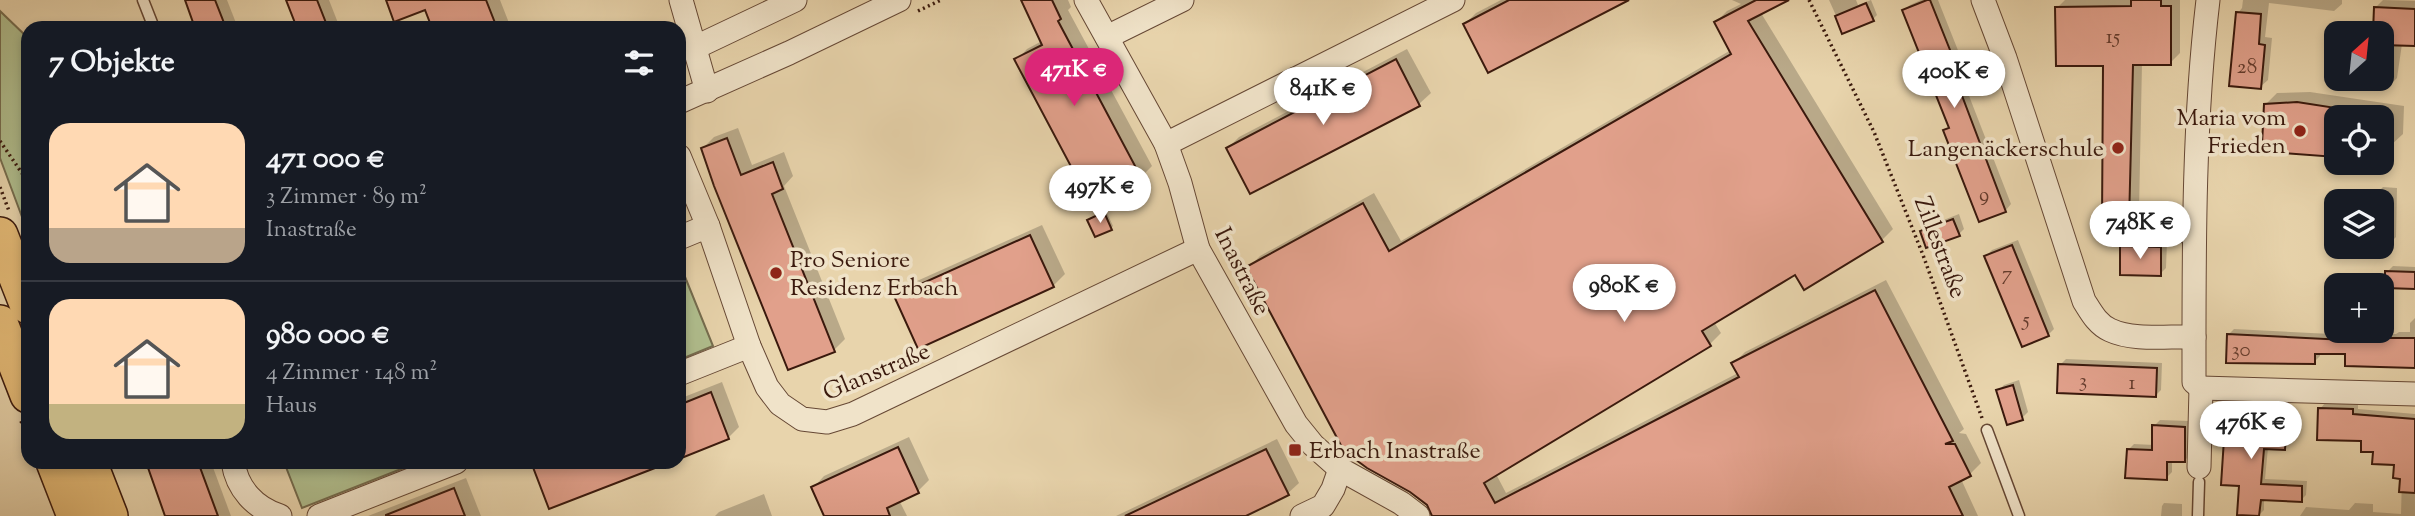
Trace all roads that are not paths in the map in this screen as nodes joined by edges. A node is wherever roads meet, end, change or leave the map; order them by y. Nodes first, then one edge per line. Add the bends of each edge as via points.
1 (143, 0) edge
2 (681, 0) edge
3 (795, 0) edge
4 (899, 0) edge
5 (1086, 0) edge
6 (1182, 0) edge
7 (1453, 0) edge
8 (1985, 0) edge
9 (2208, 0) edge
10 (151, 21) edge
11 (1107, 37) junction
12 (694, 48) junction
13 (707, 91) junction
14 (686, 99) edge
15 (1166, 144) junction
16 (686, 173) edge
17 (708, 226) junction
18 (686, 235) edge
19 (2113, 235) dead end
20 (0, 236) edge
21 (2195, 237) junction
22 (1198, 249) junction
23 (21, 288) edge
24 (0, 323) edge
25 (2194, 337) junction
26 (750, 346) junction
27 (21, 367) edge
28 (686, 371) edge
29 (2201, 388) junction
30 (2415, 394) edge
31 (1987, 430) road end
32 (57, 469) edge
33 (92, 469) edge
34 (236, 469) edge
35 (438, 469) edge
36 (1340, 469) junction
37 (2199, 474) joint
38 (75, 516) edge
39 (110, 516) edge
40 (280, 516) edge
41 (319, 516) edge
42 (1302, 516) edge
43 (1418, 516) edge
44 (2019, 516) edge
45 (2198, 516) edge

1 - 10 lane
2 - 12 street
3 - 12 street
4 - 13 street
5 - 11 street, Inastraße
6 - 11 street
7 - 15 street
8 - 25 street via 2084,301 2110,330
9 - 21 street
11 - 15 street, Inastraße
12 - 13 street
13 - 14 street
15 - 22 street, Inastraße
16 - 17 street, Glanstraße
17 - 18 street
17 - 26 street, Glanstraße
19 - 21 lane
20 - 23 main road
21 - 25 street
22 - 26 street, Glanstraße via 827,422 802,419 780,404 767,387
22 - 36 street, Inastraße via 1296,424
24 - 27 main road
25 - 29 street via 2194,382
26 - 28 street
29 - 30 street
29 - 37 street
31 - 44 lane
32 - 38 main road
33 - 39 main road
34 - 40 street via 254,503
35 - 41 street
36 - 42 street via 1323,506
36 - 43 street, Inastraße
37 - 45 lane

